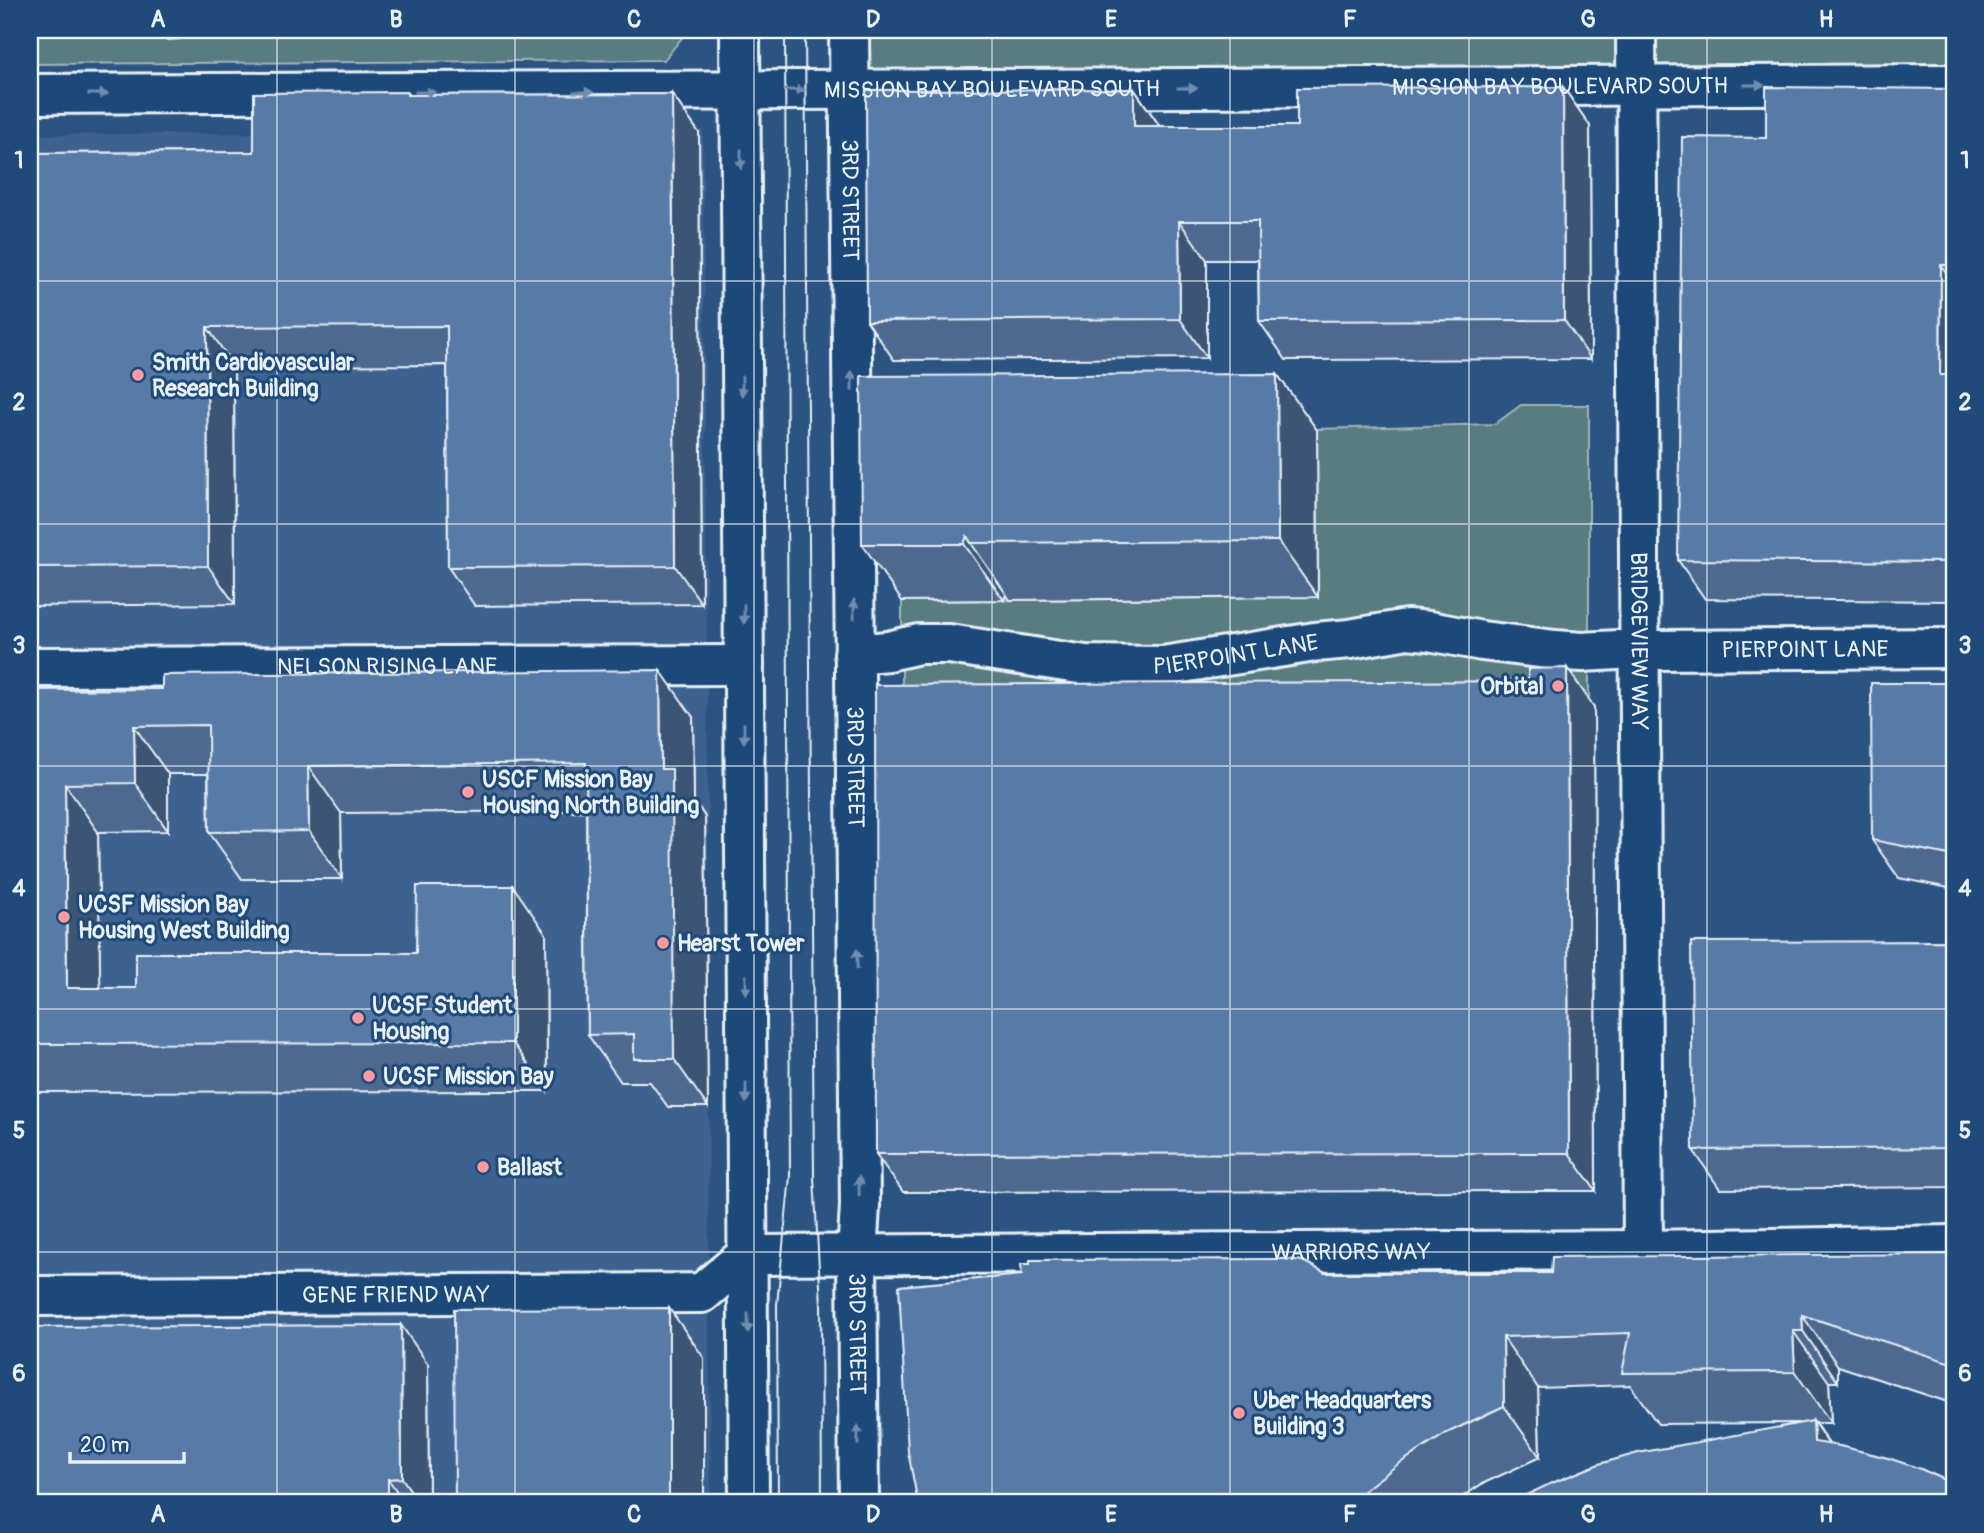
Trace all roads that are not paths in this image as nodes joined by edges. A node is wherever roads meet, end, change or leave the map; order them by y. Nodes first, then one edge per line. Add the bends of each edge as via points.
1 (740, 30) edge
2 (849, 30) edge
3 (1636, 30) edge
4 (1954, 84) edge
5 (1636, 86) junction
6 (741, 90) junction
7 (849, 90) junction
8 (30, 94) edge
9 (1954, 648) edge
10 (1618, 650) dead end
11 (1656, 650) dead end
12 (854, 654) junction
13 (744, 664) junction
14 (30, 667) edge
15 (1954, 1245) edge
16 (1643, 1251) junction
17 (747, 1255) junction
18 (857, 1255) junction
19 (30, 1297) edge
20 (749, 1503) edge
21 (859, 1503) edge

1 - 6 street
2 - 7 street, 3RD STREET
3 - 5 street, BRIDGEVIEW WAY
5 -> 4 street, MISSION BAY BOULEVARD SOUTH
7 -> 5 street, MISSION BAY BOULEVARD SOUTH
5 - 16 street, BRIDGEVIEW WAY
6 -> 7 street, MISSION BAY BOULEVARD SOUTH
8 -> 6 street, MISSION BAY BOULEVARD SOUTH
6 -> 13 street
12 -> 7 street, 3RD STREET
9 - 11 street, PIERPOINT LANE
10 - 12 street, PIERPOINT LANE via 1555,650 1406,629 1163,666 1086,664 949,644
18 -> 12 street, 3RD STREET
13 - 14 street, NELSON RISING LANE
13 -> 17 street
15 - 16 street, WARRIORS WAY
16 - 18 street, WARRIORS WAY
17 - 18 street, WARRIORS WAY
17 - 19 street, GENE FRIEND WAY via 702,1293
17 -> 20 street
21 -> 18 street, 3RD STREET

